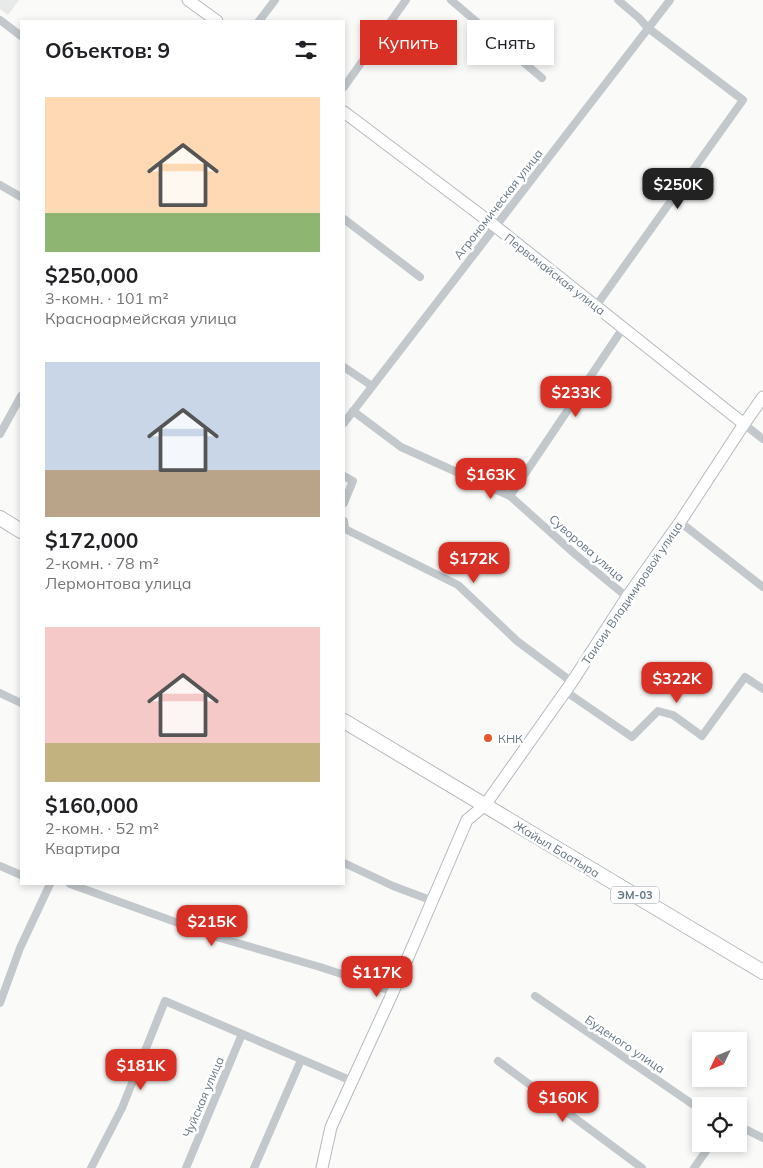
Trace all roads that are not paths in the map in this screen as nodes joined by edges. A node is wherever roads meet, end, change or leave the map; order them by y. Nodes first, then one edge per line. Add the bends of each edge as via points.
1 (188, 0) edge
2 (275, 0) edge
3 (406, 0) edge
4 (451, 0) edge
5 (618, 0) edge
6 (670, 0) edge
7 (0, 20) edge
8 (216, 20) edge
9 (260, 20) edge
10 (648, 28) junction
11 (20, 35) edge
12 (542, 78) dead end
13 (345, 86) edge
14 (345, 113) edge
15 (0, 186) edge
16 (20, 196) edge
17 (345, 220) edge
18 (495, 226) junction
19 (420, 277) dead end
20 (596, 306) junction
21 (623, 328) junction
22 (345, 369) edge
23 (372, 386) junction
24 (763, 397) edge
25 (20, 398) edge
26 (353, 411) junction
27 (345, 422) edge
28 (744, 424) junction
29 (0, 434) edge
30 (763, 439) edge
31 (345, 477) edge
32 (510, 496) junction
33 (345, 501) edge
34 (0, 518) edge
35 (680, 522) junction
36 (345, 525) edge
37 (20, 530) edge
38 (763, 587) edge
39 (627, 597) junction
40 (568, 686) junction
41 (763, 689) edge
42 (0, 693) edge
43 (20, 703) edge
44 (345, 722) edge
45 (485, 805) junction
46 (345, 863) edge
47 (0, 866) edge
48 (20, 875) edge
49 (49, 885) edge
50 (73, 885) edge
51 (433, 900) junction
52 (763, 972) edge
53 (393, 992) junction
54 (535, 996) dead end
55 (0, 1003) edge
56 (242, 1034) junction
57 (301, 1060) junction
58 (498, 1061) dead end
59 (352, 1082) junction
60 (692, 1104) edge
61 (747, 1130) edge
62 (763, 1138) edge
63 (705, 1152) edge
64 (91, 1168) edge
65 (186, 1168) edge
66 (254, 1168) edge
67 (322, 1168) edge
68 (642, 1168) edge
69 (694, 1168) edge

1 - 8 street
2 - 9 street
3 - 13 street
4 - 12 street
5 - 10 street
6 - 10 street, Агрономическая улица
7 - 11 street
10 - 18 street, Агрономическая улица
10 - 20 street via 742,100
14 - 18 street, Первомайская улица
15 - 16 street
17 - 19 street
18 - 20 street, Первомайская улица
18 - 23 street, Агрономическая улица
20 - 21 street, Первомайская улица
21 - 28 street, Первомайская улица
21 - 32 street
22 - 23 street
23 - 26 street, Агрономическая улица
24 - 28 street, Таисии Владимировой улица
25 - 29 street
26 - 27 street, Агрономическая улица
26 - 32 street, Суворова улица via 401,448
28 - 30 street, Первомайская улица
28 - 35 street, Таисии Владимировой улица
31 - 33 street via 353,481
32 - 39 street, Суворова улица
34 - 37 highway
35 - 38 street
35 - 39 street, Таисии Владимировой улица
36 - 40 street via 346,529 458,585
39 - 40 street, Таисии Владимировой улица
40 - 41 street via 632,737 658,711 673,715 702,736 745,677
40 - 45 street, Таисии Владимировой улица
42 - 43 street
44 - 45 highway, ЭМ-03
45 - 51 street via 466,820
45 - 52 highway, Жайыл Баатыра / ЭМ-03
46 - 51 street
47 - 48 street
49 - 55 street via 20,948
50 - 53 street via 220,938
51 - 53 street
53 - 59 street
54 - 60 street, Буденого улица
56 - 57 street
56 - 64 street via 165,1001 122,1108
56 - 65 street, Чуйская улица
57 - 59 street
57 - 66 street
58 - 68 street
59 - 67 street via 331,1126
61 - 62 street
63 - 69 street

